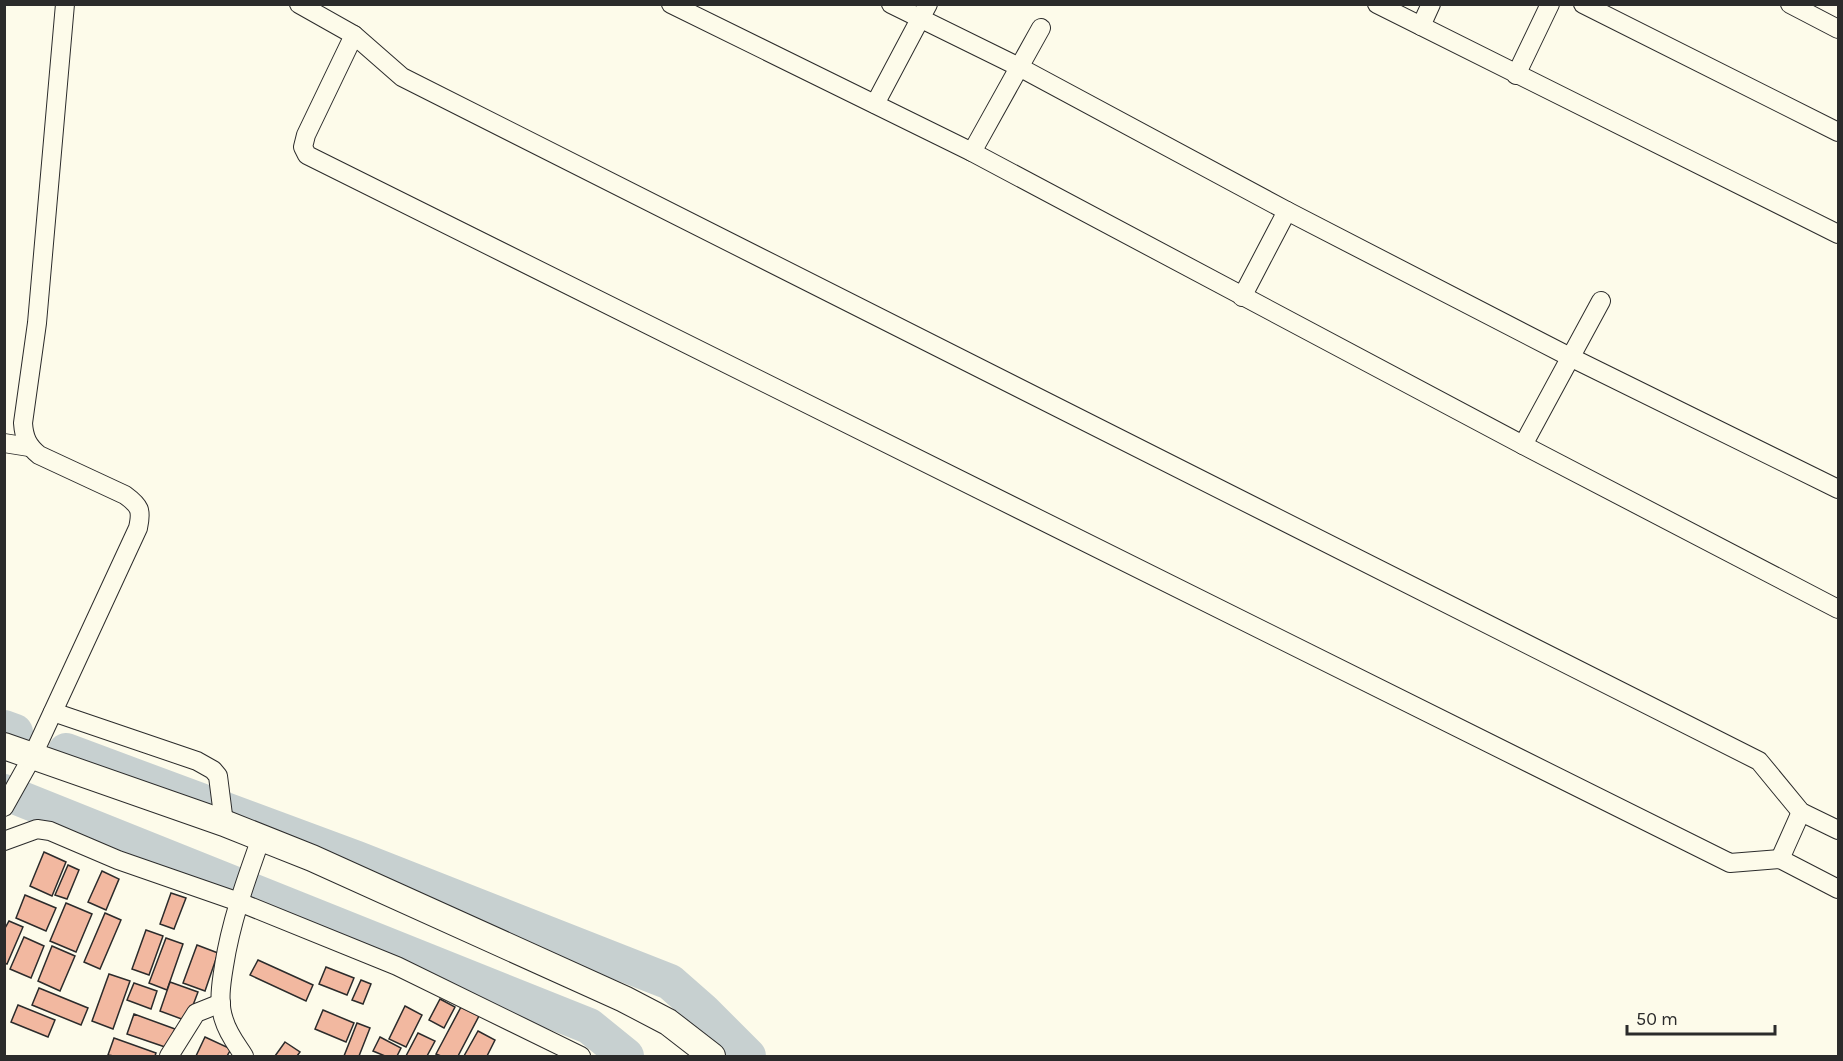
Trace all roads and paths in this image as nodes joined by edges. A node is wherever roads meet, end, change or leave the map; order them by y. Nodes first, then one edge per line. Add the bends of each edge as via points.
1 (65, 4) edge
2 (299, 4) edge
3 (671, 4) edge
4 (891, 4) edge
5 (1377, 4) edge
6 (1431, 4) edge
7 (1550, 4) edge
8 (1583, 4) edge
9 (1790, 4) edge
10 (924, 12) edge
11 (1421, 27) junction
12 (1041, 28) dead end
13 (1839, 29) edge
14 (354, 34) junction
15 (1019, 68) junction
16 (1516, 75) junction
17 (875, 104) junction
18 (1839, 132) edge
19 (972, 152) junction
20 (1287, 211) junction
21 (1839, 234) edge
22 (1242, 297) junction
23 (1601, 301) dead end
24 (1570, 357) junction
25 (4, 443) edge
26 (1523, 445) junction
27 (29, 447) junction
28 (1839, 489) edge
29 (1838, 607) edge
30 (53, 712) junction
31 (4, 746) edge
32 (28, 764) junction
33 (5, 806) edge
34 (1801, 812) junction
35 (223, 813) junction
36 (1839, 830) edge
37 (4, 842) edge
38 (257, 848) junction
39 (1780, 860) junction
40 (1839, 889) edge
41 (241, 897) junction
42 (221, 1003) junction
43 (169, 1056) edge
44 (244, 1056) edge
45 (581, 1056) edge
46 (712, 1056) edge

1 - 27 street via 37,322 23,423
2 - 14 street
3 - 17 street
4 - 10 street
5 - 11 street
6 - 11 street
7 - 16 street
8 - 18 street
9 - 13 street
10 - 15 street
10 - 17 street
11 - 16 street
12 - 15 street
14 - 34 street via 402,77 1759,761
14 - 39 street via 306,135 303,147 308,155 1730,863
15 - 19 street
15 - 20 street
16 - 21 street
17 - 19 street
19 - 22 street
20 - 22 street
20 - 24 street
22 - 26 street
23 - 24 street
24 - 26 street
24 - 28 street
25 - 27 street
26 - 29 street
27 - 30 street via 125,495 137,504 141,515
30 - 32 street
30 - 35 street via 197,761 213,770 218,776
31 - 32 street
32 - 33 street
32 - 35 street
34 - 36 street
34 - 39 street
35 - 38 street
37 - 41 street via 37,829 50,831 118,860
38 - 41 street
38 - 46 street via 312,858 624,999 668,1022
39 - 40 street
41 - 42 street via 227,948
41 - 45 street via 397,966
42 - 43 street via 196,1013
42 - 44 street via 224,1020

